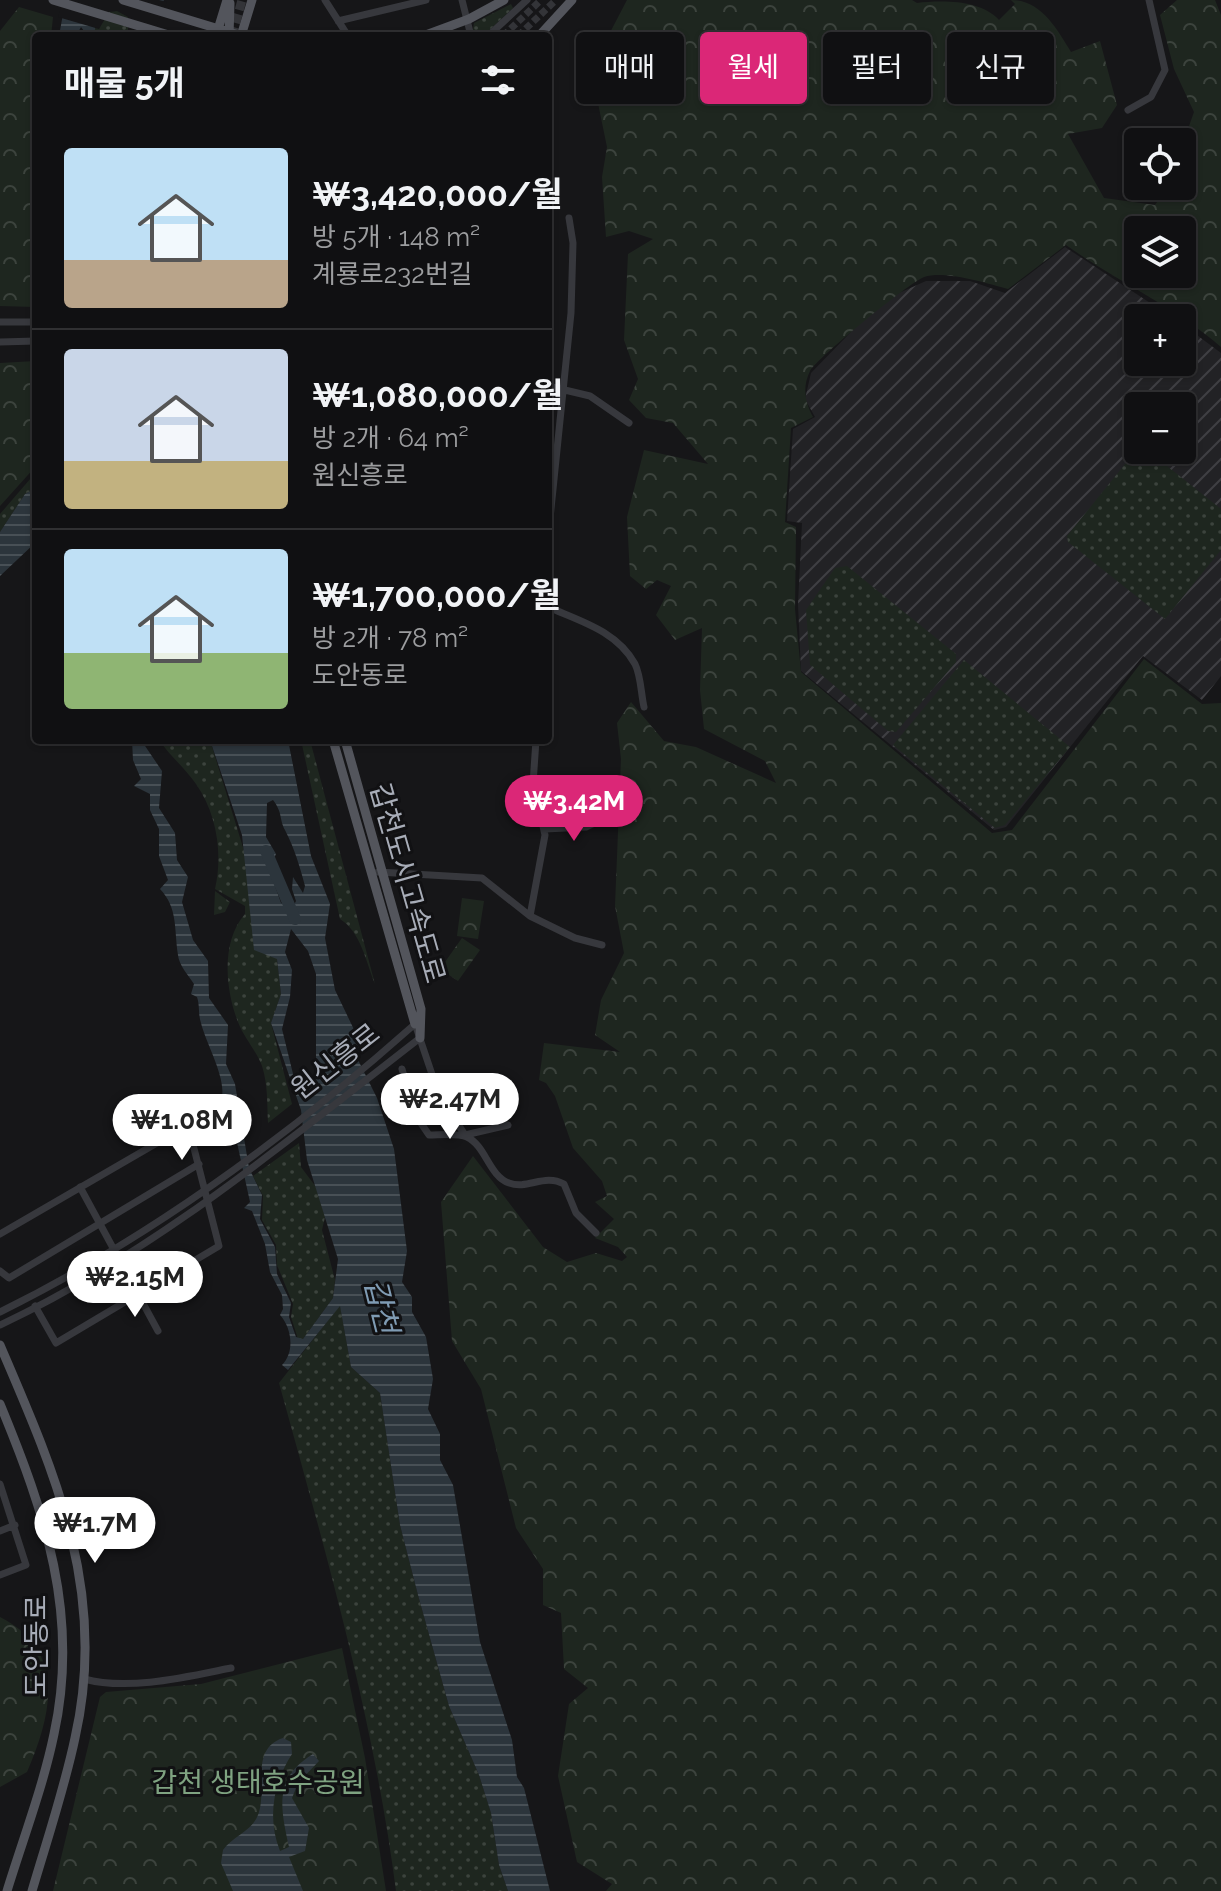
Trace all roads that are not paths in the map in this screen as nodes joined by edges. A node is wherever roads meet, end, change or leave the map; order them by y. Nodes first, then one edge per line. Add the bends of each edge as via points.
1 (53, 0) edge
2 (123, 0) edge
3 (228, 0) edge
4 (252, 0) edge
5 (325, 0) edge
6 (426, 0) edge
7 (462, 0) edge
8 (504, 0) edge
9 (527, 0) edge
10 (572, 0) edge
11 (1149, 0) edge
12 (469, 19) junction
13 (338, 21) junction
14 (159, 32) edge
15 (216, 32) edge
16 (217, 32) edge
17 (229, 32) edge
18 (242, 32) edge
19 (345, 32) edge
20 (434, 32) edge
21 (471, 32) edge
22 (492, 32) edge
23 (543, 32) edge
24 (1128, 110) dead end
25 (569, 218) dead end
26 (0, 322) edge
27 (32, 322) edge
28 (32, 341) edge
29 (0, 342) edge
30 (552, 387) edge
31 (562, 389) junction
32 (629, 423) dead end
33 (552, 507) edge
34 (552, 609) edge
35 (644, 707) dead end
36 (334, 744) edge
37 (346, 744) edge
38 (536, 744) edge
39 (596, 822) dead end
40 (545, 829) junction
41 (384, 871) junction
42 (372, 873) junction
43 (530, 916) junction
44 (602, 945) dead end
45 (415, 1024) junction
46 (420, 1038) junction
47 (402, 1069) dead end
48 (508, 1125) dead end
49 (465, 1135) junction
50 (199, 1164) junction
51 (80, 1187) junction
52 (206, 1190) junction
53 (209, 1200) junction
54 (101, 1225) junction
55 (596, 1233) dead end
56 (0, 1234) edge
57 (114, 1248) junction
58 (120, 1258) junction
59 (0, 1271) edge
60 (140, 1294) junction
61 (35, 1306) junction
62 (0, 1312) edge
63 (0, 1325) edge
64 (158, 1331) dead end
65 (0, 1345) edge
66 (0, 1404) edge
67 (0, 1486) edge
68 (15, 1525) junction
69 (0, 1531) edge
70 (0, 1575) edge
71 (231, 1668) dead end
72 (84, 1679) junction
73 (7, 1891) edge
74 (32, 1891) edge

1 - 14 main road
2 - 15 main road
3 - 16 main road
3 - 17 main road
4 - 18 main road
5 - 13 street
6 - 13 street
7 - 12 street
8 - 12 main road
9 - 22 street
10 - 23 main road
11 - 24 street via 1165,70 1151,97
12 - 20 main road
12 - 21 street
13 - 19 street
25 - 31 street via 572,281
26 - 27 street
28 - 29 street
30 - 31 street
31 - 32 street via 590,396
31 - 33 street
34 - 35 street via 616,641 636,666
36 - 42 main road, 갑천도시고속도로
37 - 41 main road, 갑천도시고속도로
38 - 40 street via 533,784
39 - 40 street
40 - 43 street
41 - 42 street
41 - 43 street via 482,878
41 - 46 main road, 갑천도시고속도로 via 421,1009
42 - 45 main road, 갑천도시고속도로
43 - 44 street
45 - 46 street
45 - 52 street, 원신흥로
46 - 49 street via 439,1095
46 - 53 street, 원신흥로
47 - 49 street via 414,1113 429,1135
48 - 49 street
49 - 55 street via 501,1180 518,1185 547,1178 564,1184 576,1213
50 - 51 street via 188,1125
50 - 52 street
50 - 54 street
51 - 54 street
51 - 56 street
52 - 53 street
52 - 57 street, 원신흥로
53 - 58 street, 원신흥로
53 - 60 street via 219,1246
54 - 57 street
54 - 59 street via 9,1278
57 - 58 street
57 - 62 street, 원신흥로
58 - 60 street
58 - 61 street, 원신흥로
60 - 61 street via 56,1343
60 - 64 street
61 - 63 street, 원신흥로
65 - 72 main road, 도안동로 via 65,1505 80,1577
66 - 73 main road, 도안동로 via 45,1518 63,1639 55,1732
67 - 68 street
68 - 69 street
68 - 70 street via 26,1565
71 - 72 street via 133,1682
72 - 74 main road, 도안동로 via 76,1736

